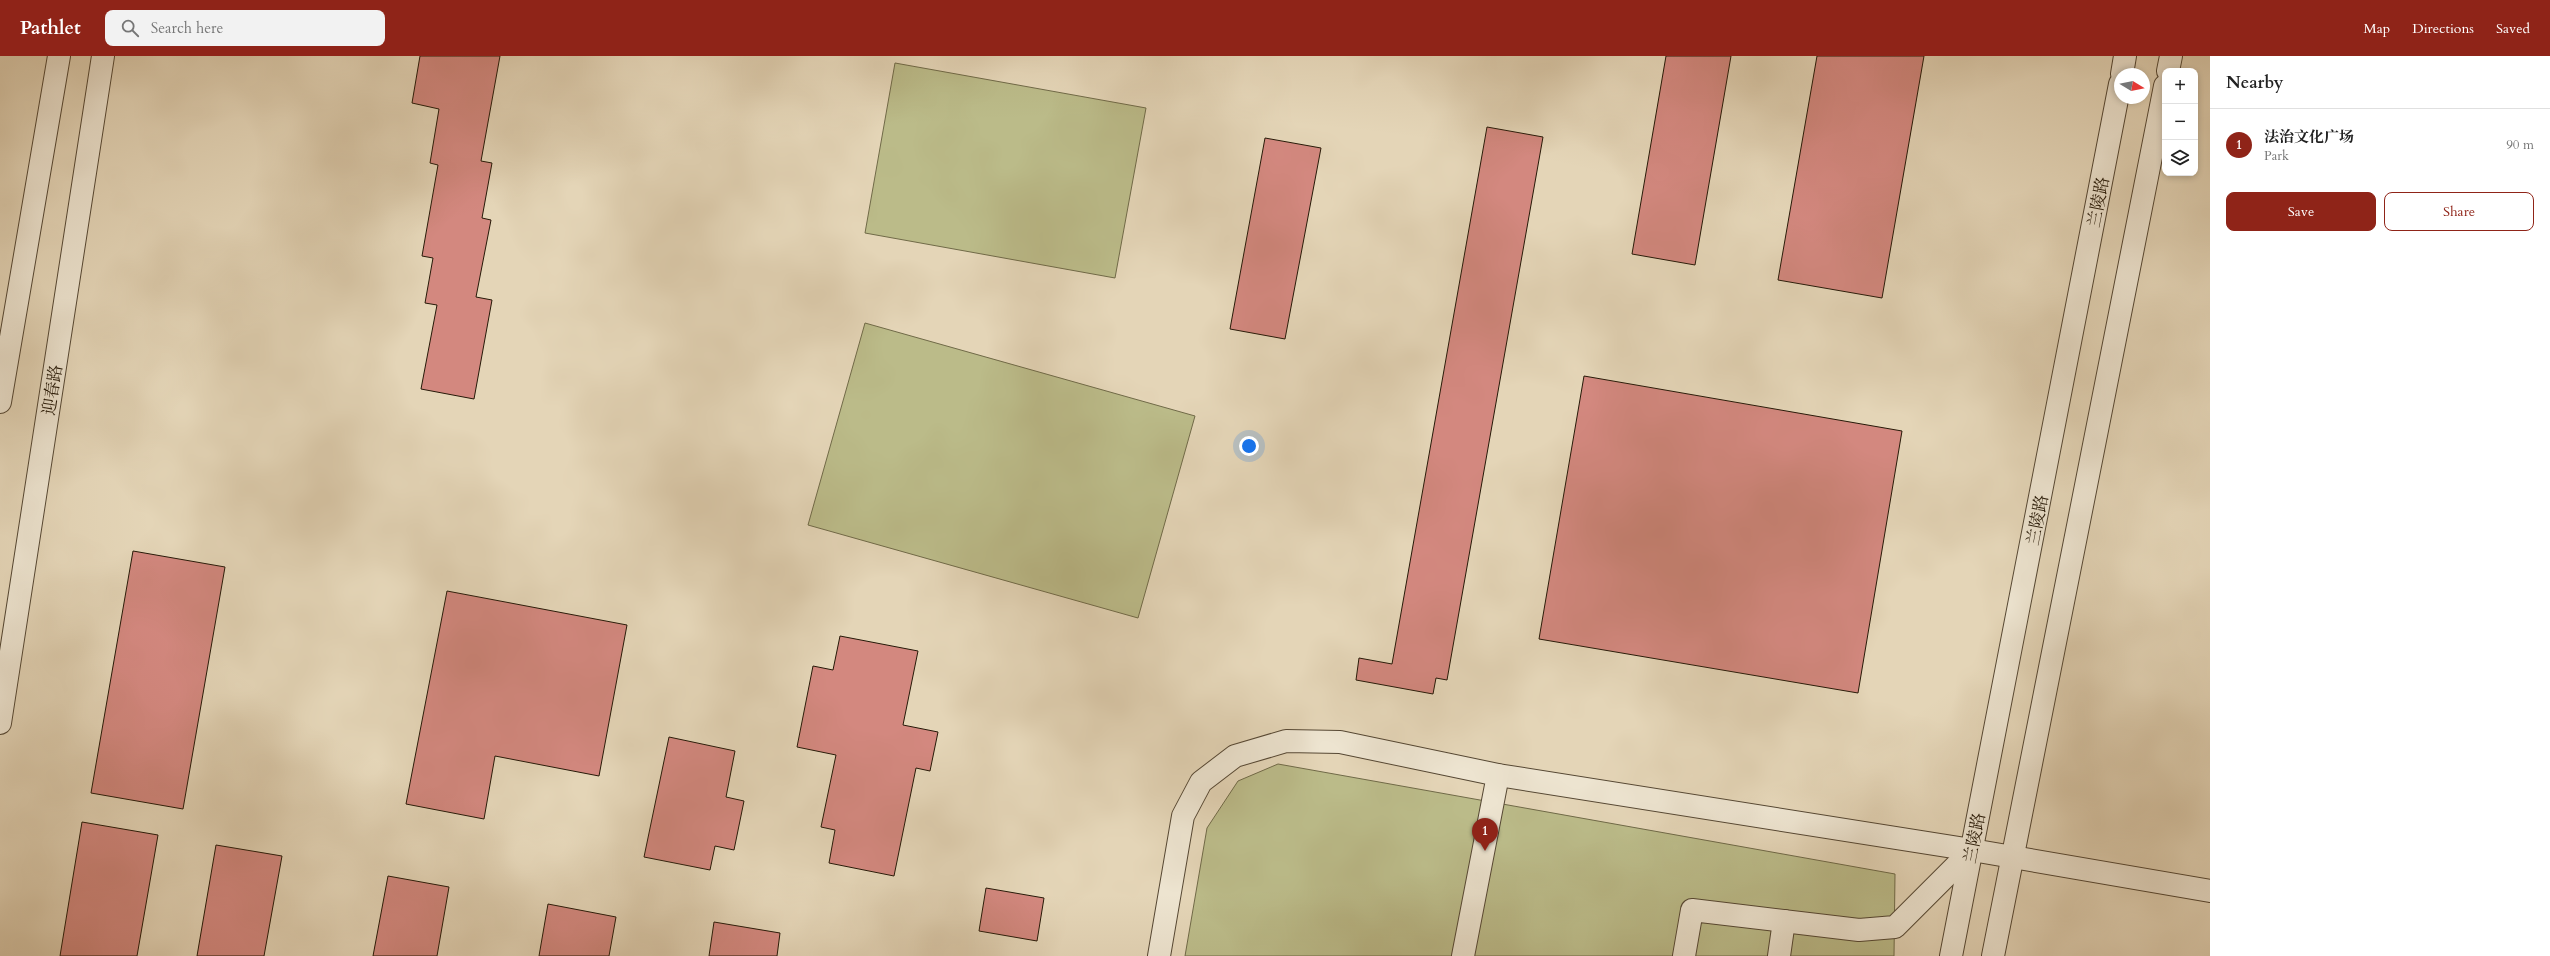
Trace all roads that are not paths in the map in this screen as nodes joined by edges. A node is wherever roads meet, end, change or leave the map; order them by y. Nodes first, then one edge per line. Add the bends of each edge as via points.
1 (58, 56) edge
2 (103, 56) edge
3 (2125, 56) edge
4 (2171, 56) edge
5 (2123, 68) edge
6 (2169, 68) edge
7 (2162, 101) edge
8 (2116, 104) edge
9 (0, 402) edge
10 (0, 724) edge
11 (1498, 775) junction
12 (1972, 850) junction
13 (2012, 857) junction
14 (2210, 891) edge
15 (1784, 921) junction
16 (1159, 956) edge
17 (1463, 956) edge
18 (1684, 956) edge
19 (1779, 956) edge
20 (1951, 956) edge
21 (1993, 956) edge

1 - 9 street
2 - 10 street, 迎春路
3 - 5 street
4 - 6 street
7 - 13 street
8 - 12 street, 兰陵路
11 - 12 street
11 - 16 street via 1340,742 1286,741 1235,756 1201,782 1183,816
11 - 17 street
12 - 13 street
12 - 15 street via 1895,927 1859,930
12 - 20 street, 兰陵路
13 - 14 street
13 - 21 street
15 - 18 street via 1692,910
15 - 19 street

